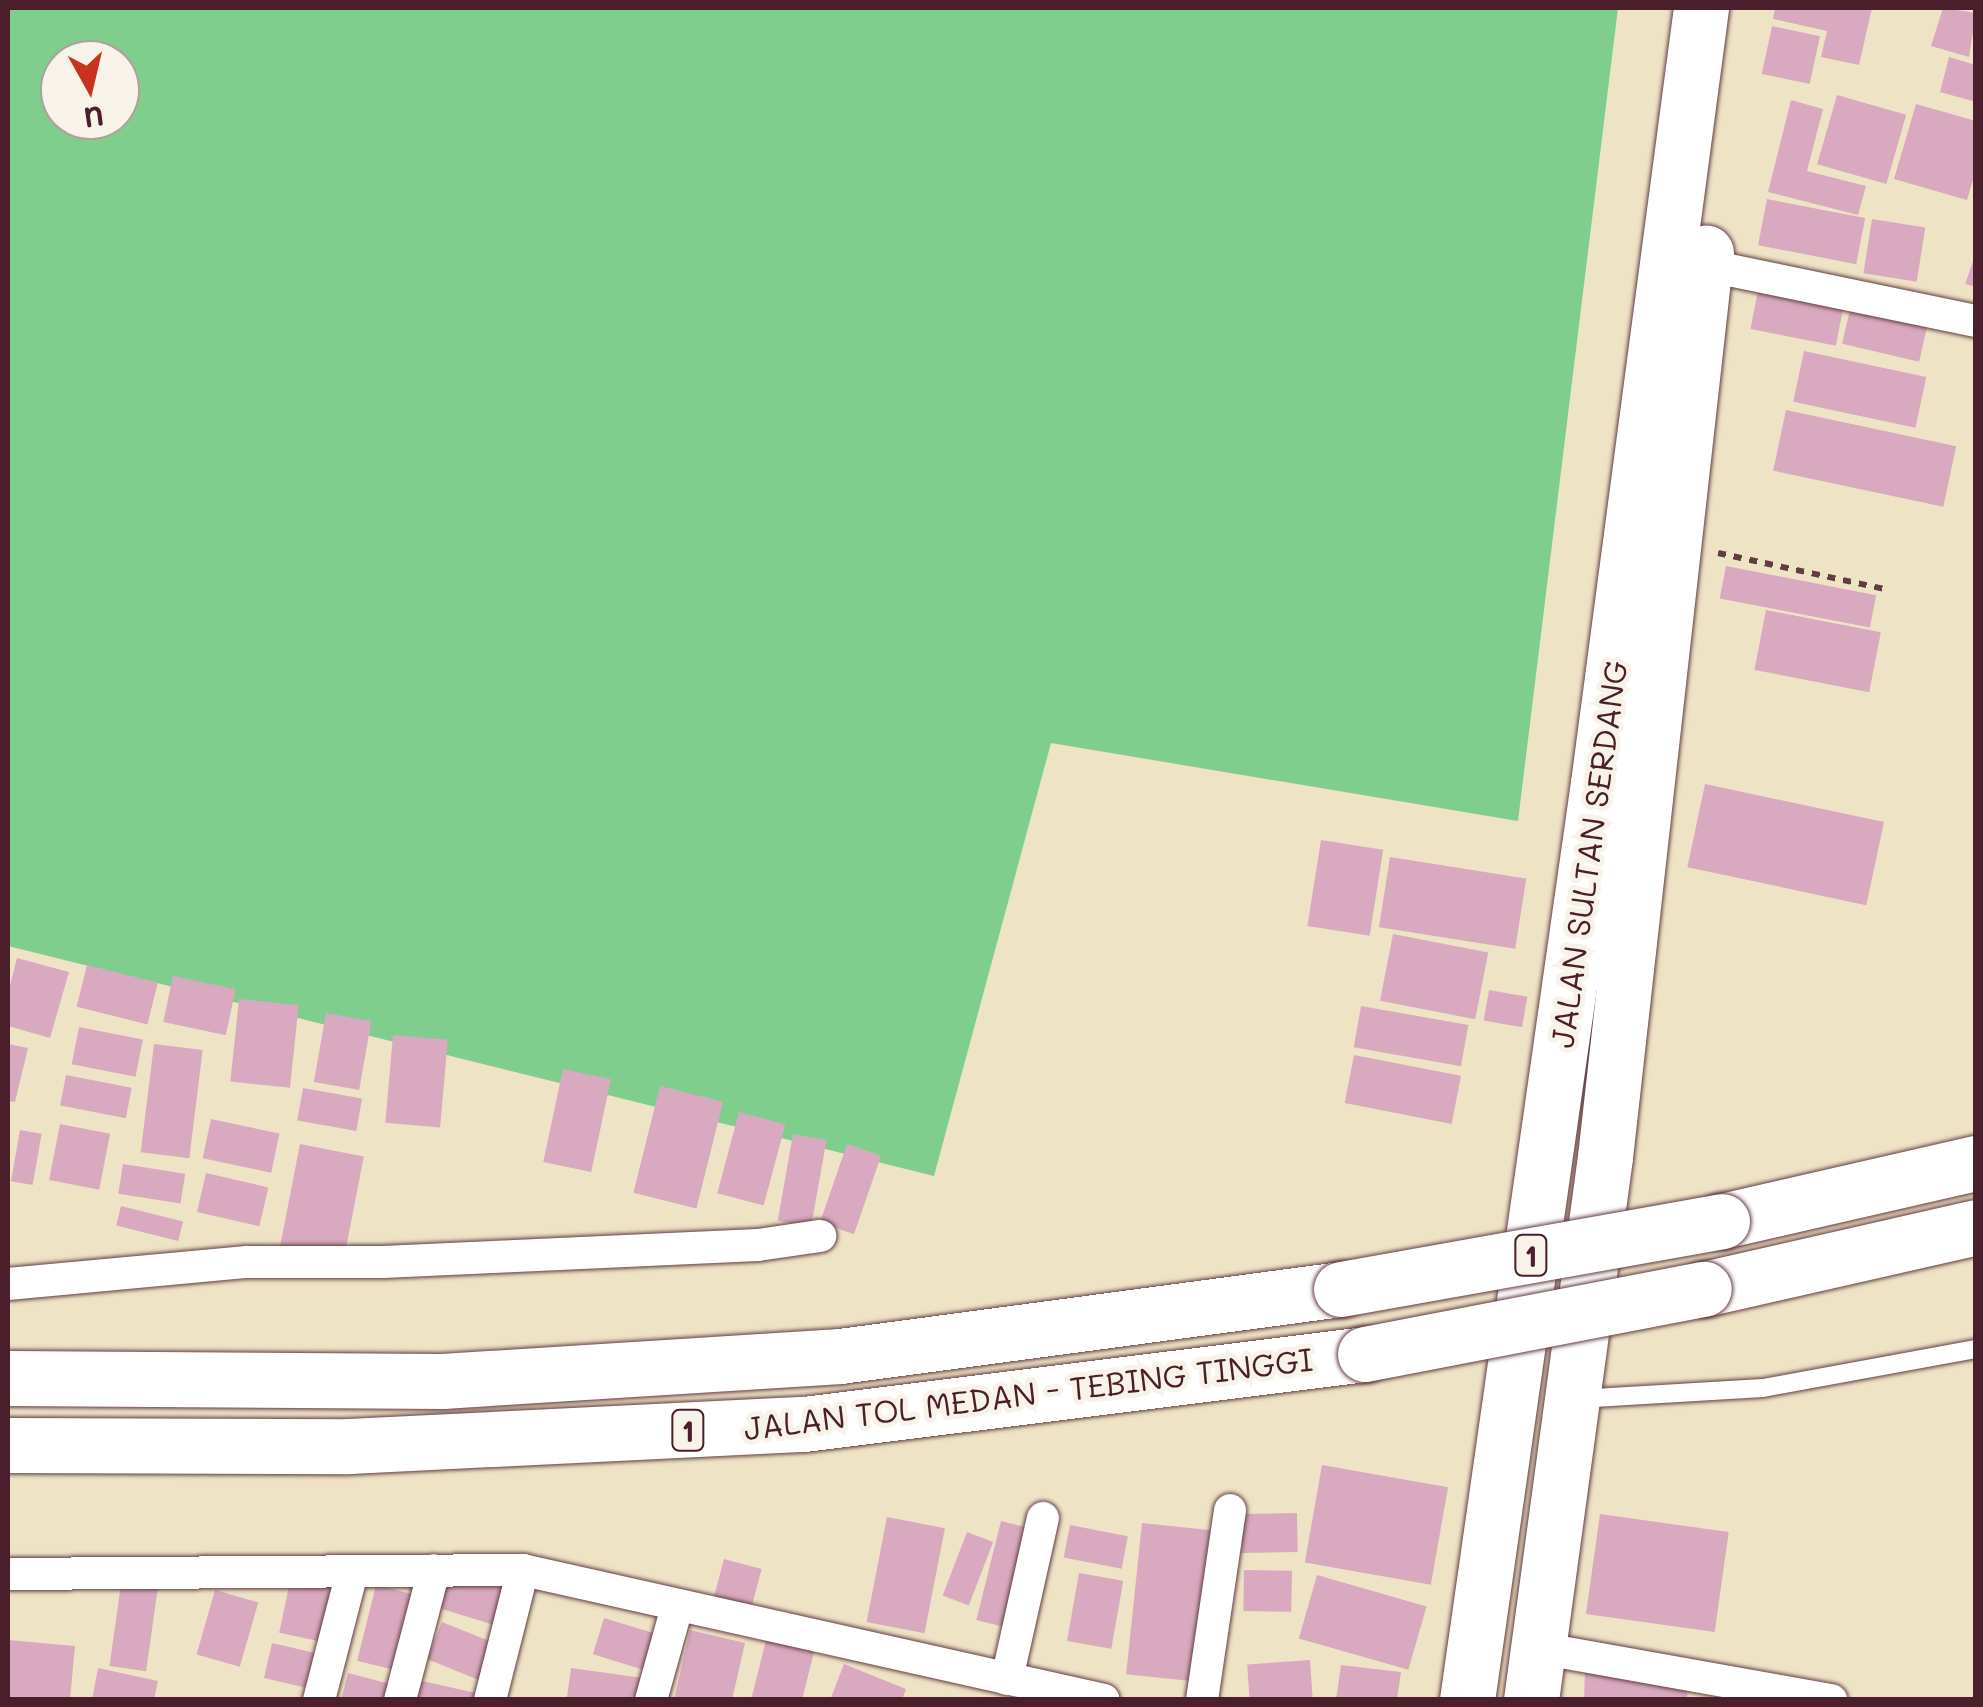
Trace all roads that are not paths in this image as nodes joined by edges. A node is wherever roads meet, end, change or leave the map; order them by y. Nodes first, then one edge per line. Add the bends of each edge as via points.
1 (1701, 8) edge
2 (1738, 8) edge
3 (1705, 265) junction
4 (1976, 320) edge
5 (1622, 786) junction
6 (1976, 1163) edge
7 (1976, 1227) edge
8 (820, 1236) dead end
9 (8, 1284) edge
10 (1976, 1349) edge
11 (8, 1378) edge
12 (1572, 1400) junction
13 (8, 1445) edge
14 (1230, 1510) dead end
15 (1043, 1518) dead end
16 (434, 1570) junction
17 (522, 1570) junction
18 (352, 1572) junction
19 (8, 1574) edge
20 (677, 1607) junction
21 (1535, 1674) edge
22 (1007, 1679) junction
23 (1054, 1694) edge
24 (320, 1700) edge
25 (400, 1700) edge
26 (490, 1700) edge
27 (651, 1700) edge
28 (1104, 1700) edge
29 (1202, 1700) edge
30 (1466, 1700) edge
31 (1831, 1700) edge

1 - 5 highway, JALAN SULTAN SERDANG
2 - 3 highway, JALAN SULTAN SERDANG
3 - 4 street
3 - 5 highway, JALAN SULTAN SERDANG via 1673,543
5 - 12 highway, JALAN SULTAN SERDANG via 1606,1157
5 - 30 highway, JALAN SULTAN SERDANG
6 - 11 highway, JALAN TOL MEDAN - TEBING TINGGI / 1, bridge via 1722,1221 1341,1289 840,1356 442,1381
7 - 13 highway, JALAN TOL MEDAN - TEBING TINGGI / 1, bridge via 1704,1289 1365,1354 804,1424 349,1446
8 - 9 street via 758,1245 247,1262
10 - 12 lane via 1763,1388
12 - 21 highway, JALAN SULTAN SERDANG
14 - 29 street
15 - 22 street
16 - 17 street
16 - 18 street
16 - 25 street
17 - 20 street
17 - 26 street
18 - 19 street
18 - 24 street
20 - 22 street
20 - 27 street
21 - 31 street
22 - 23 street
23 - 28 street

